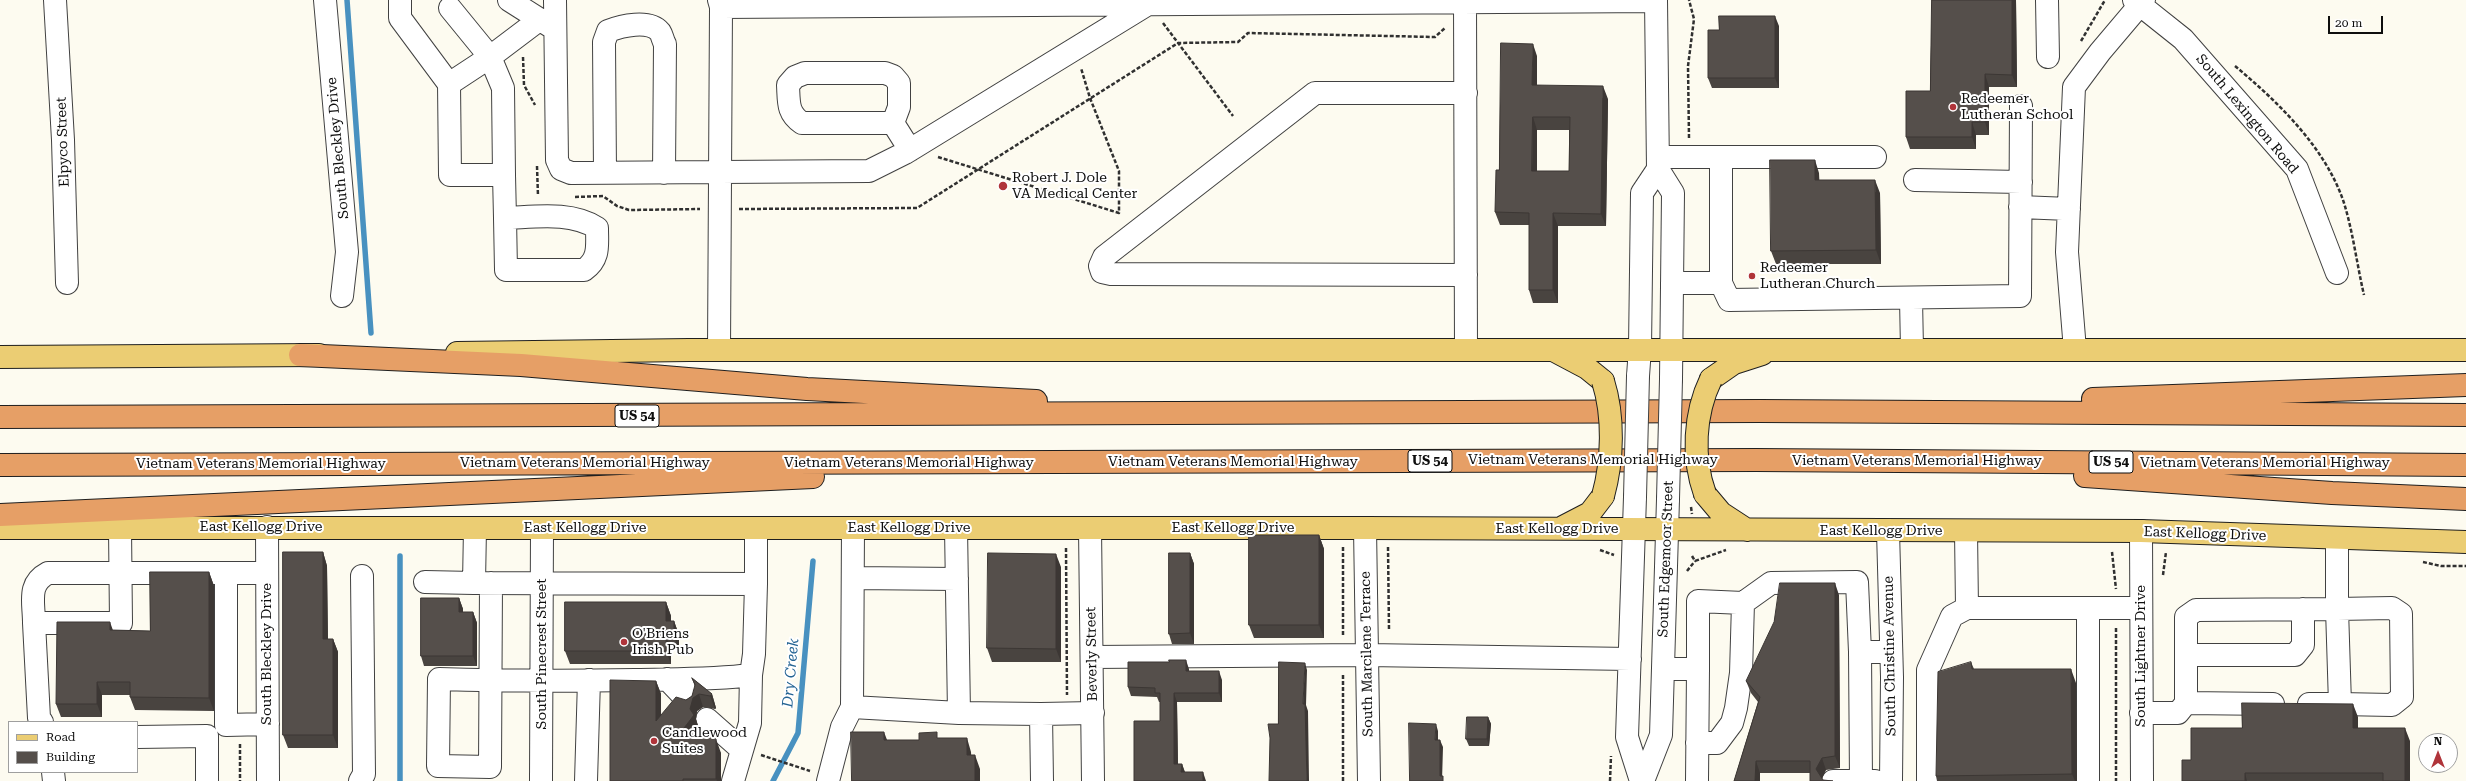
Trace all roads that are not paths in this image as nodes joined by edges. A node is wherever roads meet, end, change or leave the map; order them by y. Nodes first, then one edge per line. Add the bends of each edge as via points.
1 (56, 0) edge
2 (325, 0) edge
3 (400, 0) edge
4 (509, 0) edge
5 (555, 0) edge
6 (2047, 0) edge
7 (1465, 1) edge
8 (1656, 1) edge
9 (1294, 2) edge
10 (2140, 2) edge
11 (720, 3) edge
12 (1155, 7) edge
13 (450, 8) dead end
14 (547, 25) junction
15 (490, 57) junction
16 (2048, 57) dead end
17 (449, 84) junction
18 (1466, 94) junction
19 (2022, 106) dead end
20 (893, 123) junction
21 (910, 150) junction
22 (1721, 157) junction
23 (1875, 157) dead end
24 (1658, 163) junction
25 (605, 173) junction
26 (664, 173) junction
27 (720, 173) junction
28 (504, 175) junction
29 (1915, 180) dead end
30 (2021, 182) junction
31 (2020, 207) junction
32 (2069, 209) junction
33 (505, 218) dead end
34 (2337, 273) dead end
35 (1466, 275) junction
36 (1672, 282) junction
37 (67, 283) dead end
38 (1721, 283) junction
39 (342, 296) dead end
40 (1911, 299) junction
41 (1640, 348) junction
42 (1672, 348) junction
43 (1466, 349) junction
44 (1551, 349) junction
45 (1776, 349) junction
46 (1912, 349) junction
47 (719, 350) junction
48 (2075, 350) junction
49 (2466, 350) edge
50 (300, 355) junction
51 (0, 357) edge
52 (2466, 385) edge
53 (1760, 411) junction
54 (1275, 414) junction
55 (2466, 415) edge
56 (0, 417) edge
57 (1756, 460) junction
58 (1104, 462) junction
59 (0, 465) edge
60 (2466, 465) edge
61 (2466, 499) edge
62 (0, 516) edge
63 (267, 527) junction
64 (0, 528) edge
65 (120, 528) junction
66 (475, 528) junction
67 (542, 528) junction
68 (756, 528) junction
69 (853, 528) junction
70 (956, 528) junction
71 (1090, 528) junction
72 (1365, 528) junction
73 (1558, 529) junction
74 (1633, 529) junction
75 (1667, 529) junction
76 (1747, 530) junction
77 (1888, 531) junction
78 (1966, 531) junction
79 (2141, 531) junction
80 (2337, 538) junction
81 (2466, 542) edge
82 (121, 573) junction
83 (226, 573) junction
84 (267, 573) junction
85 (362, 576) dead end
86 (853, 578) junction
87 (957, 580) junction
88 (425, 582) dead end
89 (483, 583) junction
90 (542, 583) junction
91 (756, 584) junction
92 (1743, 603) junction
93 (1967, 608) junction
94 (2088, 608) junction
95 (2141, 608) junction
96 (2337, 609) junction
97 (2303, 610) junction
98 (34, 623) junction
99 (1860, 652) junction
100 (1891, 652) junction
101 (1367, 655) junction
102 (2187, 655) junction
103 (1092, 657) junction
104 (1630, 659) junction
105 (1663, 670) junction
106 (1698, 670) junction
107 (751, 675) junction
108 (667, 679) junction
109 (491, 680) junction
110 (589, 680) junction
111 (542, 681) junction
112 (1860, 695) junction
113 (1892, 695) junction
114 (688, 701) edge
115 (2186, 703) junction
116 (2340, 704) junction
117 (852, 707) junction
118 (1093, 712) junction
119 (959, 713) junction
120 (2141, 713) junction
121 (1041, 714) junction
122 (707, 719) dead end
123 (41, 721) edge
124 (268, 724) junction
125 (226, 725) junction
126 (207, 736) junction
127 (138, 737) edge
128 (1697, 743) junction
129 (750, 752) junction
130 (490, 774) edge
131 (823, 777) edge
132 (207, 781) edge
133 (268, 781) edge
134 (360, 781) edge
135 (541, 781) edge
136 (586, 781) edge
137 (733, 781) edge
138 (1042, 781) edge
139 (1093, 781) edge
140 (1369, 781) edge
141 (1642, 781) edge
142 (1697, 781) edge
143 (1833, 781) edge
144 (1861, 781) edge
145 (1891, 781) edge
146 (1928, 781) edge
147 (2088, 781) edge
148 (2142, 781) edge

1 - 37 street, Elpyco Street
2 - 39 street, South Bleckley Drive via 348,252
3 - 17 street via 400,18
4 - 14 street
5 - 14 street
6 - 16 street
7 - 8 street
7 - 9 street
7 - 18 street
8 - 24 street
9 - 12 street
10 - 32 street via 2074,87
10 - 34 street, South Lexington Road via 2183,39 2297,169
11 - 12 street
11 - 27 street
12 - 21 street
13 - 15 street
14 - 15 street
14 - 25 street via 557,160 561,169 571,173
15 - 17 street
15 - 28 street via 503,88
17 - 28 street via 450,175
18 - 35 street
18 - 35 street via 1315,93 1104,257 1100,266 1102,272 1111,274
19 - 30 street
20 - 20 street via 899,107 899,83 893,76 885,73 805,73 795,76 788,85 789,110 793,118 802,124
20 - 21 street
21 - 27 street via 869,171
22 - 23 street
22 - 24 street
22 - 38 street
24 - 36 street, South Edgemoor Street via 1673,193
24 - 41 street, South Edgemoor Street via 1642,193
25 - 26 street
25 - 26 street via 604,42 608,31 621,26 649,26 660,32 665,44
26 - 27 street
27 - 47 street
28 - 33 street
29 - 30 street
30 - 31 street
31 - 32 street
31 - 40 street via 2020,296
32 - 48 street via 2067,252
35 - 43 street
36 - 38 street
36 - 42 street, South Edgemoor Street
38 - 40 street via 1729,300
40 - 46 street
41 - 42 main road
41 - 44 main road
41 - 74 street, South Edgemoor Street, bridge
42 - 45 main road
42 - 75 street, South Edgemoor Street, bridge
43 - 44 main road
43 - 47 main road
44 - 73 main road, bridge via 1588,368 1603,381 1610,403 1609,475 1603,496 1590,513
45 - 46 main road
45 - 76 main road, bridge via 1734,363 1711,379 1701,399 1698,422 1698,475 1706,494 1721,513
46 - 48 main road
47 - 50 main road
48 - 49 main road
50 - 51 main road
50 - 54 highway via 521,365 807,389
52 - 53 highway
53 - 54 highway, US 54
53 - 55 highway, US 54
54 - 56 highway, US 54
57 - 58 highway, Vietnam Veterans Memorial Highway / US 54
57 - 60 highway, Vietnam Veterans Memorial Highway / US 54
57 - 61 highway via 2044,473
58 - 59 highway, Vietnam Veterans Memorial Highway / US 54
58 - 62 highway
63 - 65 main road, East Kellogg Drive
63 - 66 main road, East Kellogg Drive
63 - 84 street, South Bleckley Drive
64 - 65 main road, East Kellogg Drive
65 - 82 street
66 - 67 main road, East Kellogg Drive
66 - 89 street
67 - 68 main road, East Kellogg Drive
67 - 90 street, South Pinecrest Street
68 - 69 main road, East Kellogg Drive
68 - 91 street
69 - 70 main road, East Kellogg Drive
69 - 86 street
70 - 71 main road, East Kellogg Drive
70 - 87 street
71 - 72 main road, East Kellogg Drive
71 - 103 street, Beverly Street
72 - 73 main road, East Kellogg Drive
72 - 101 street, South Marcilene Terrace
73 - 74 main road, East Kellogg Drive
74 - 75 main road, East Kellogg Drive
74 - 104 street, South Edgemoor Street
75 - 76 main road, East Kellogg Drive
75 - 105 street, South Edgemoor Street
76 - 77 main road, East Kellogg Drive
77 - 78 main road, East Kellogg Drive
77 - 100 street, South Christine Avenue
78 - 79 main road, East Kellogg Drive
78 - 93 street
79 - 80 main road, East Kellogg Drive
79 - 95 street, South Lightner Drive
80 - 81 main road, East Kellogg Drive
80 - 96 street
82 - 83 street
82 - 98 street via 48,573 38,578 33,585
82 - 98 street via 121,622
83 - 84 street
83 - 125 street
84 - 124 street, South Bleckley Drive
85 - 134 street via 364,774
86 - 87 street
86 - 117 street
87 - 119 street
88 - 89 street
89 - 90 street
89 - 109 street
90 - 91 street
90 - 111 street, South Pinecrest Street
91 - 107 street
92 - 99 street via 1771,582 1857,582
92 - 106 street via 1698,601
92 - 128 street via 1741,673 1732,723 1717,743
93 - 94 street
93 - 146 street via 1952,616 1928,670
94 - 95 street
94 - 147 street
95 - 120 street, South Lightner Drive
96 - 97 street
96 - 116 street
96 - 116 street via 2392,608 2401,614 2402,697 2392,705
97 - 102 street via 2303,645 2294,655
97 - 102 street via 2196,610 2186,617
98 - 123 street via 39,718
99 - 100 street
99 - 112 street
100 - 113 street, South Christine Avenue
101 - 103 street
101 - 104 street
101 - 140 street, South Marcilene Terrace
102 - 115 street
103 - 118 street, Beverly Street
104 - 141 street, South Edgemoor Street via 1627,737
105 - 106 street
105 - 141 street, South Edgemoor Street via 1661,735
106 - 128 street
107 - 108 street
107 - 129 street
108 - 110 street
108 - 114 street
109 - 111 street
109 - 130 street
109 - 130 street via 439,680 438,766
110 - 111 street
110 - 136 street
111 - 135 street, South Pinecrest Street
112 - 113 street
112 - 144 street
113 - 145 street, South Christine Avenue
115 - 116 street
115 - 120 street via 2178,713
117 - 119 street
117 - 131 street
118 - 121 street
118 - 139 street, Beverly Street
119 - 121 street
120 - 148 street, South Lightner Drive
121 - 138 street
122 - 129 street
124 - 125 street
124 - 133 street, South Bleckley Drive
125 - 126 street
126 - 127 street
126 - 132 street
128 - 142 street
129 - 137 street
143 - 144 street
144 - 145 street

